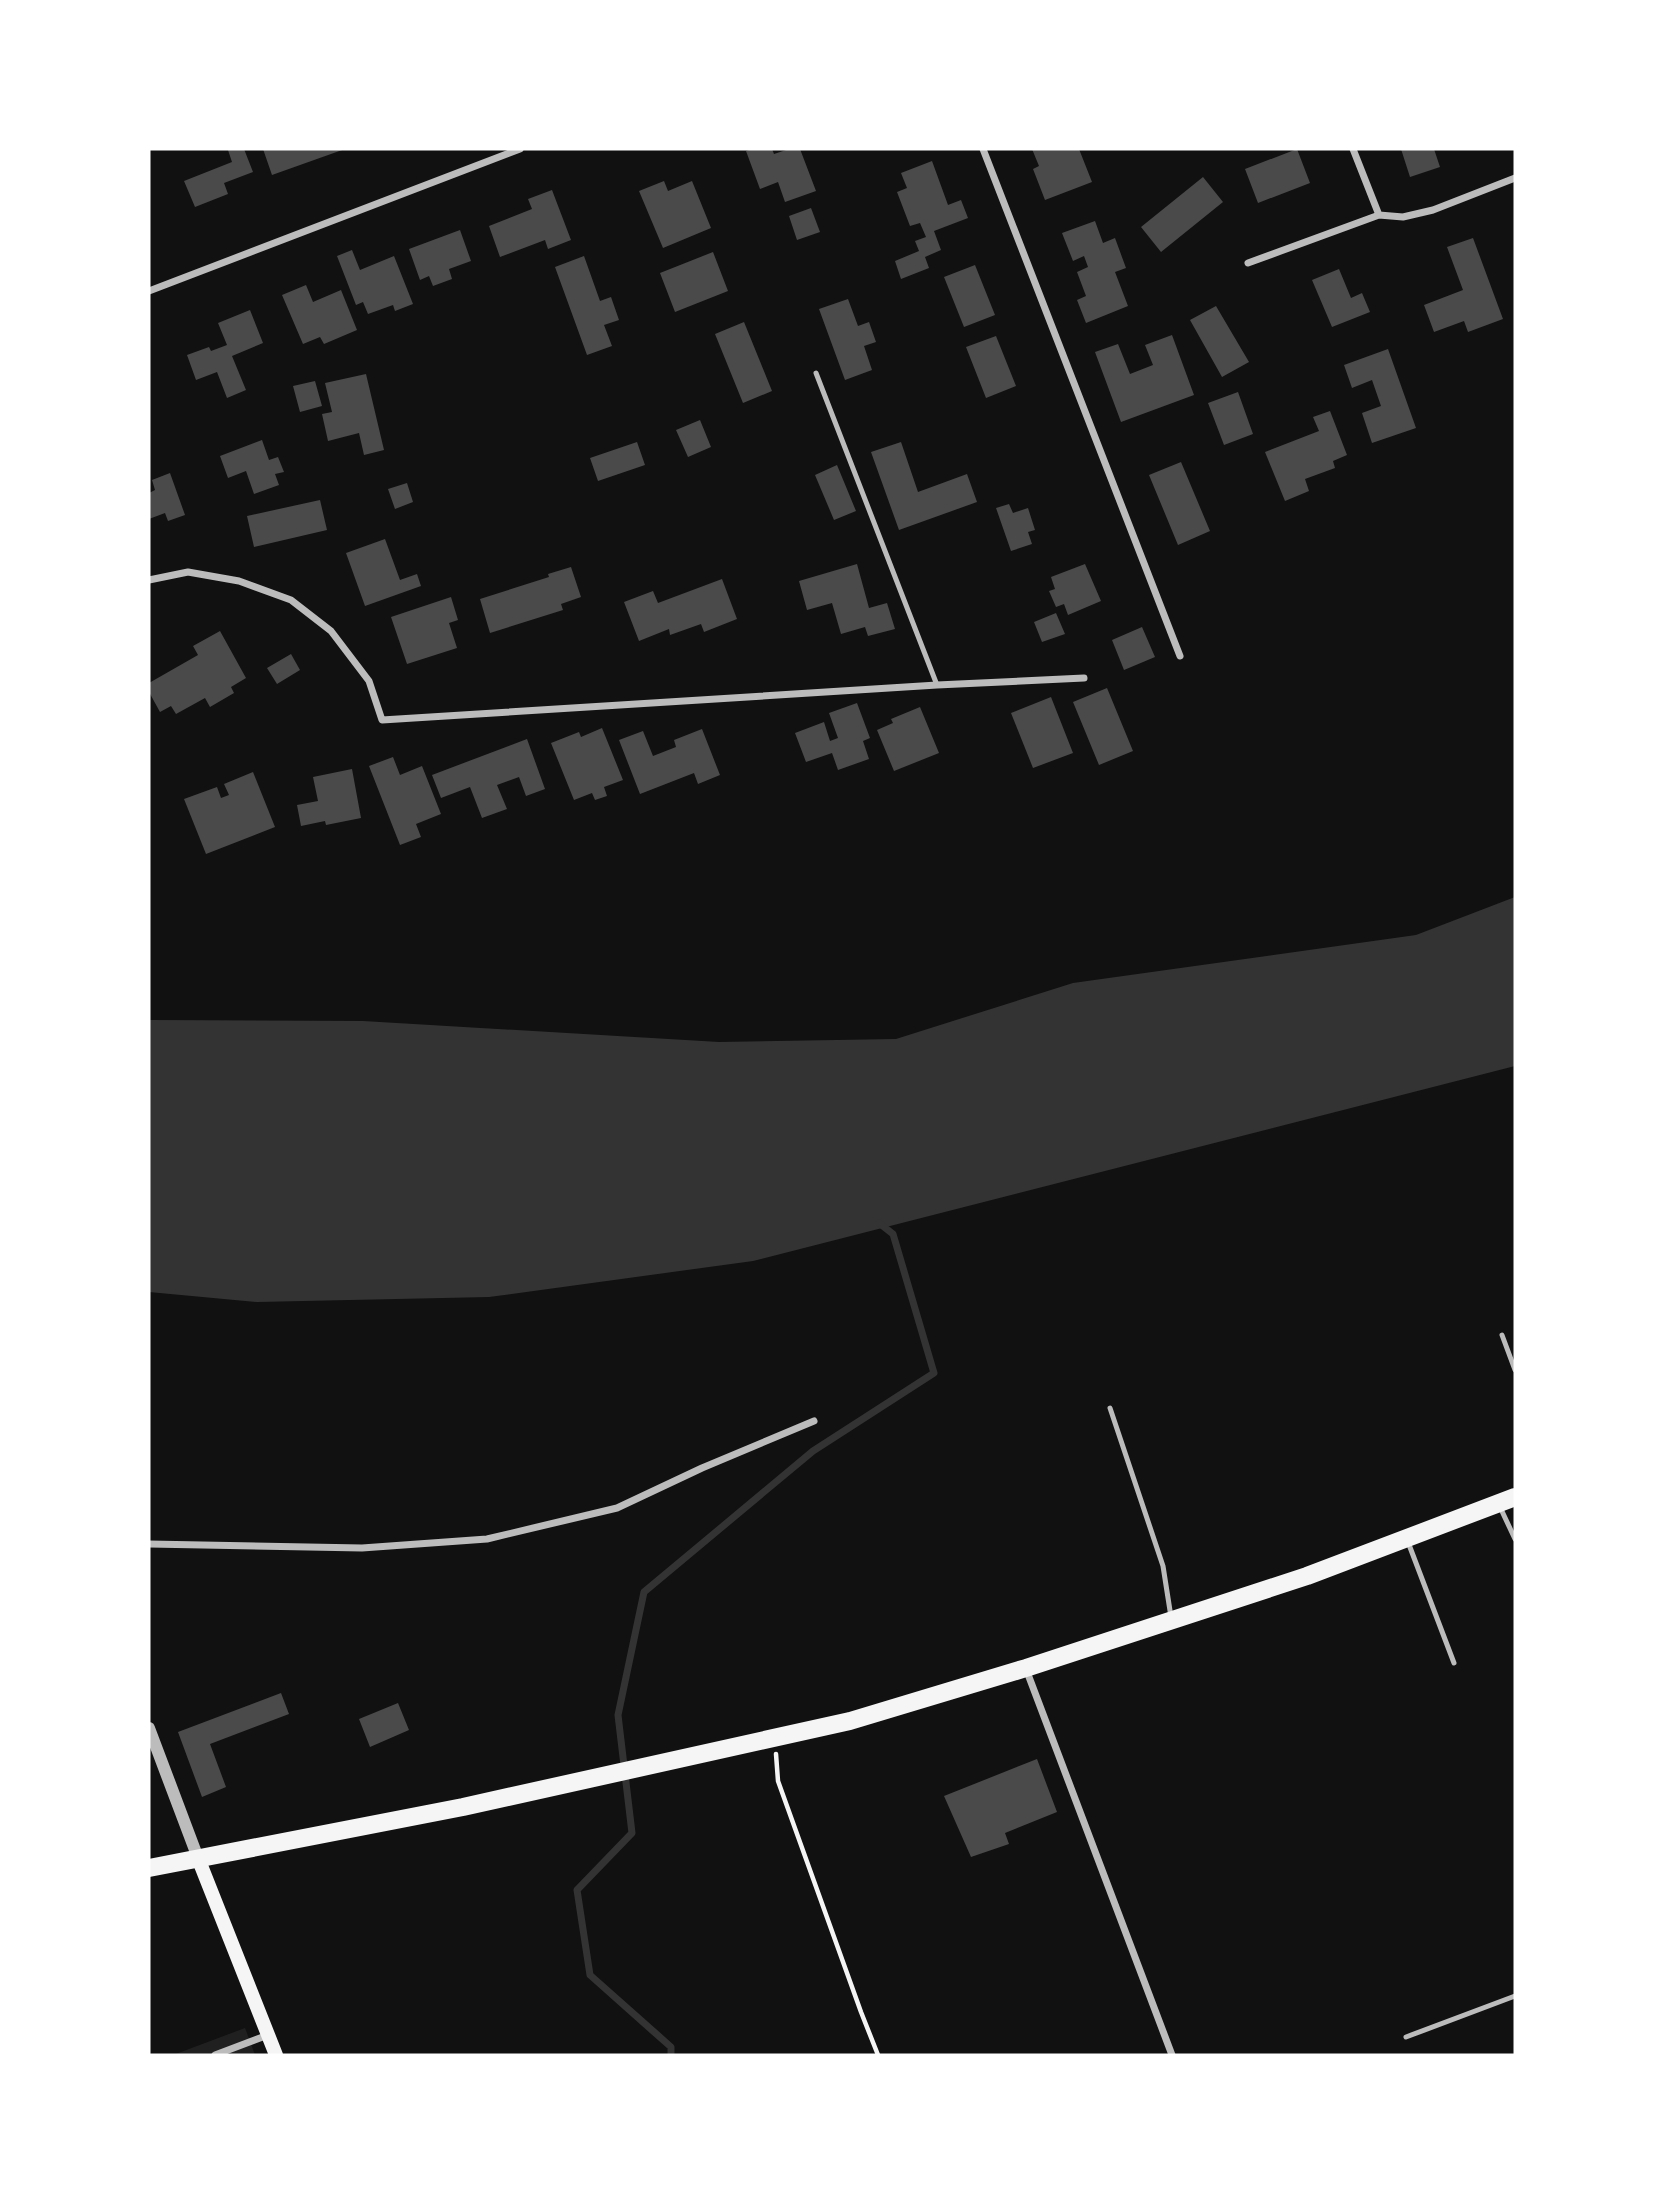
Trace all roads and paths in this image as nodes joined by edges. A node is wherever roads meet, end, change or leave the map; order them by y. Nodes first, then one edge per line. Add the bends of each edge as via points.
1 (520, 149) edge
2 (983, 149) edge
3 (1353, 149) edge
4 (1515, 178) edge
5 (1379, 215) junction
6 (1248, 262) dead end
7 (149, 291) edge
8 (816, 373) dead end
9 (149, 580) edge
10 (1180, 656) dead end
11 (1084, 678) dead end
12 (937, 685) junction
13 (1502, 1335) dead end
14 (1515, 1370) edge
15 (1110, 1408) dead end
16 (814, 1421) dead end
17 (1507, 1501) edge
18 (1407, 1539) junction
19 (1515, 1539) edge
20 (149, 1544) edge
21 (1171, 1620) junction
22 (1454, 1663) dead end
23 (1026, 1668) junction
24 (149, 1728) edge
25 (775, 1740) junction
26 (198, 1858) junction
27 (149, 1868) edge
28 (1515, 1996) edge
29 (268, 2035) junction
30 (1406, 2037) dead end
31 (215, 2055) edge
32 (276, 2055) edge
33 (878, 2055) edge
34 (1172, 2055) edge

1 - 7 street
2 - 10 street
3 - 5 street
4 - 5 street via 1433,210 1403,217
5 - 6 street
8 - 12 lane
9 - 12 street via 188,572 239,581 291,600 331,631 369,681 382,720
11 - 12 street
13 - 14 lane
15 - 21 lane via 1163,1566
16 - 20 street via 617,1508 487,1539 362,1548
17 - 18 main road
17 - 19 lane
18 - 21 main road
18 - 22 lane
21 - 23 main road
23 - 25 main road
23 - 34 street
24 - 26 street
25 - 26 main road
25 - 33 path via 778,1781
26 - 27 main road
26 - 29 main road
28 - 30 lane
29 - 31 street
29 - 32 main road

